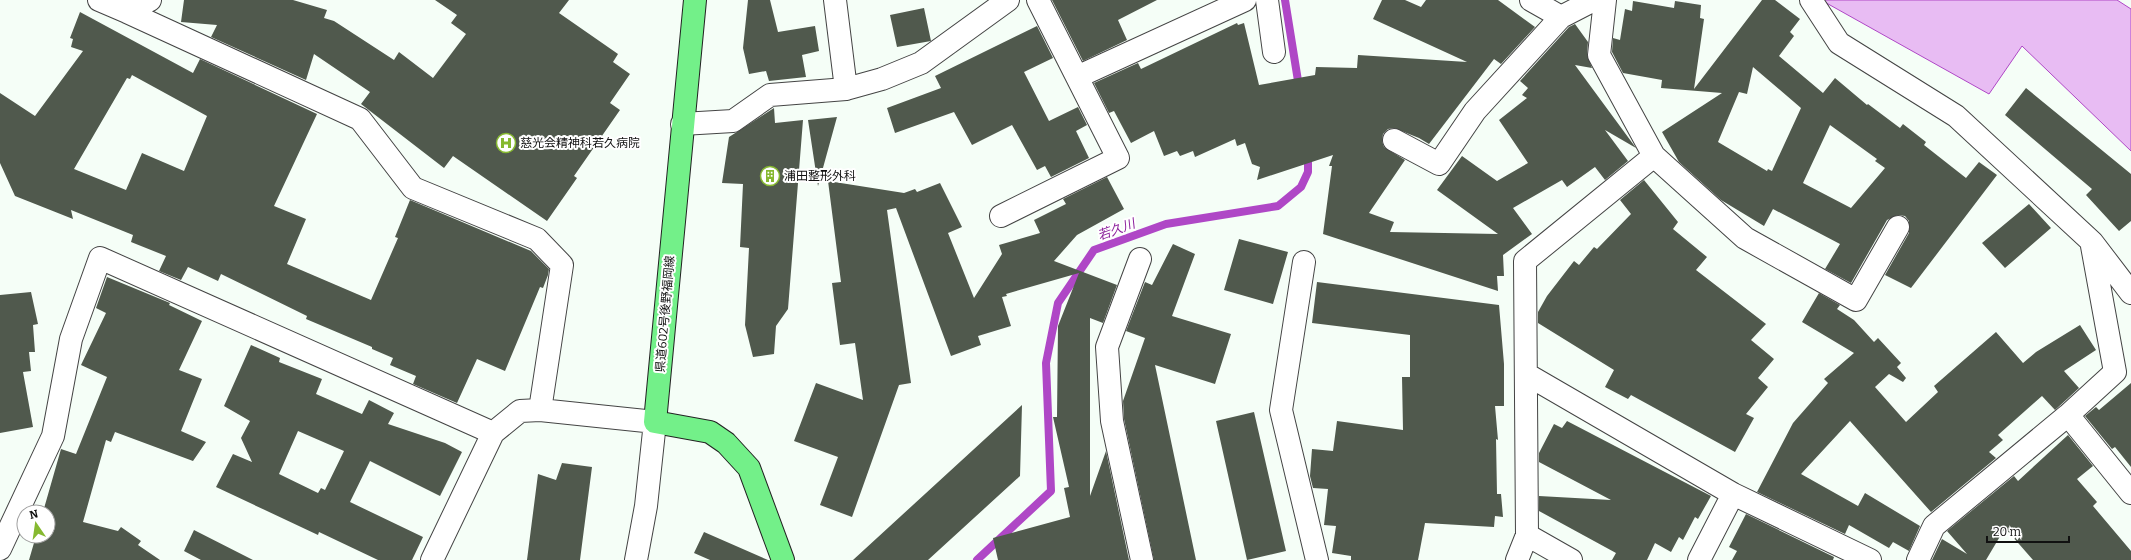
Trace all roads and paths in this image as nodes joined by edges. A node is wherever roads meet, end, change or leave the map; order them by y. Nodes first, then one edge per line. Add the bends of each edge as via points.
1 (98, 0) edge
2 (150, 0) edge
3 (695, 0) edge
4 (835, 0) edge
5 (1008, 0) edge
6 (1038, 0) edge
7 (1245, 0) edge
8 (1267, 0) edge
9 (1531, 0) edge
10 (1594, 0) edge
11 (1605, 0) edge
12 (1811, 0) edge
13 (127, 12) junction
14 (1561, 17) junction
15 (1274, 52) dead end
16 (1077, 77) junction
17 (846, 89) junction
18 (682, 124) junction
19 (1394, 140) dead end
20 (1654, 156) junction
21 (1001, 216) dead end
22 (1898, 227) dead end
23 (2092, 242) junction
24 (1140, 259) dead end
25 (1304, 262) dead end
26 (2131, 293) edge
27 (1526, 374) junction
28 (540, 410) junction
29 (2068, 415) junction
30 (655, 422) junction
31 (493, 433) junction
32 (2131, 493) edge
33 (1733, 494) junction
34 (1527, 535) junction
35 (0, 549) edge
36 (781, 559) edge
37 (432, 560) edge
38 (636, 560) edge
39 (1142, 560) edge
40 (1317, 560) edge
41 (1517, 560) edge
42 (1571, 560) edge
43 (1699, 560) edge
44 (1870, 560) edge
45 (1918, 560) edge

1 - 13 street
2 - 13 street
3 - 18 main road, 県道602号後野福岡線
4 - 17 street
5 - 17 street via 921,63 882,79
6 - 16 street
7 - 16 street
8 - 15 street
9 - 14 street
10 - 14 street
11 - 20 street via 1599,54
12 - 23 street via 1840,43 1956,116
13 - 28 street via 360,119 413,188 537,239 562,265
14 - 19 street via 1475,111 1439,164
16 - 21 street via 1118,158
17 - 18 street via 770,96 733,121
18 - 30 main road, 県道602号後野福岡線
20 - 22 street via 1745,238 1856,300
20 - 27 street via 1525,261
23 - 26 street
23 - 29 street via 2115,372
24 - 39 street via 1107,347 1112,421
25 - 40 street via 1281,410
27 - 33 street
27 - 34 street
28 - 30 street
28 - 31 street via 520,411
29 - 32 street
29 - 45 street via 1934,526
30 - 36 main road via 710,432 726,443 749,468
30 - 38 street via 646,506
31 - 35 street via 100,258 71,339 53,436
31 - 37 street
33 - 43 street
33 - 44 street
34 - 41 street
34 - 42 street

